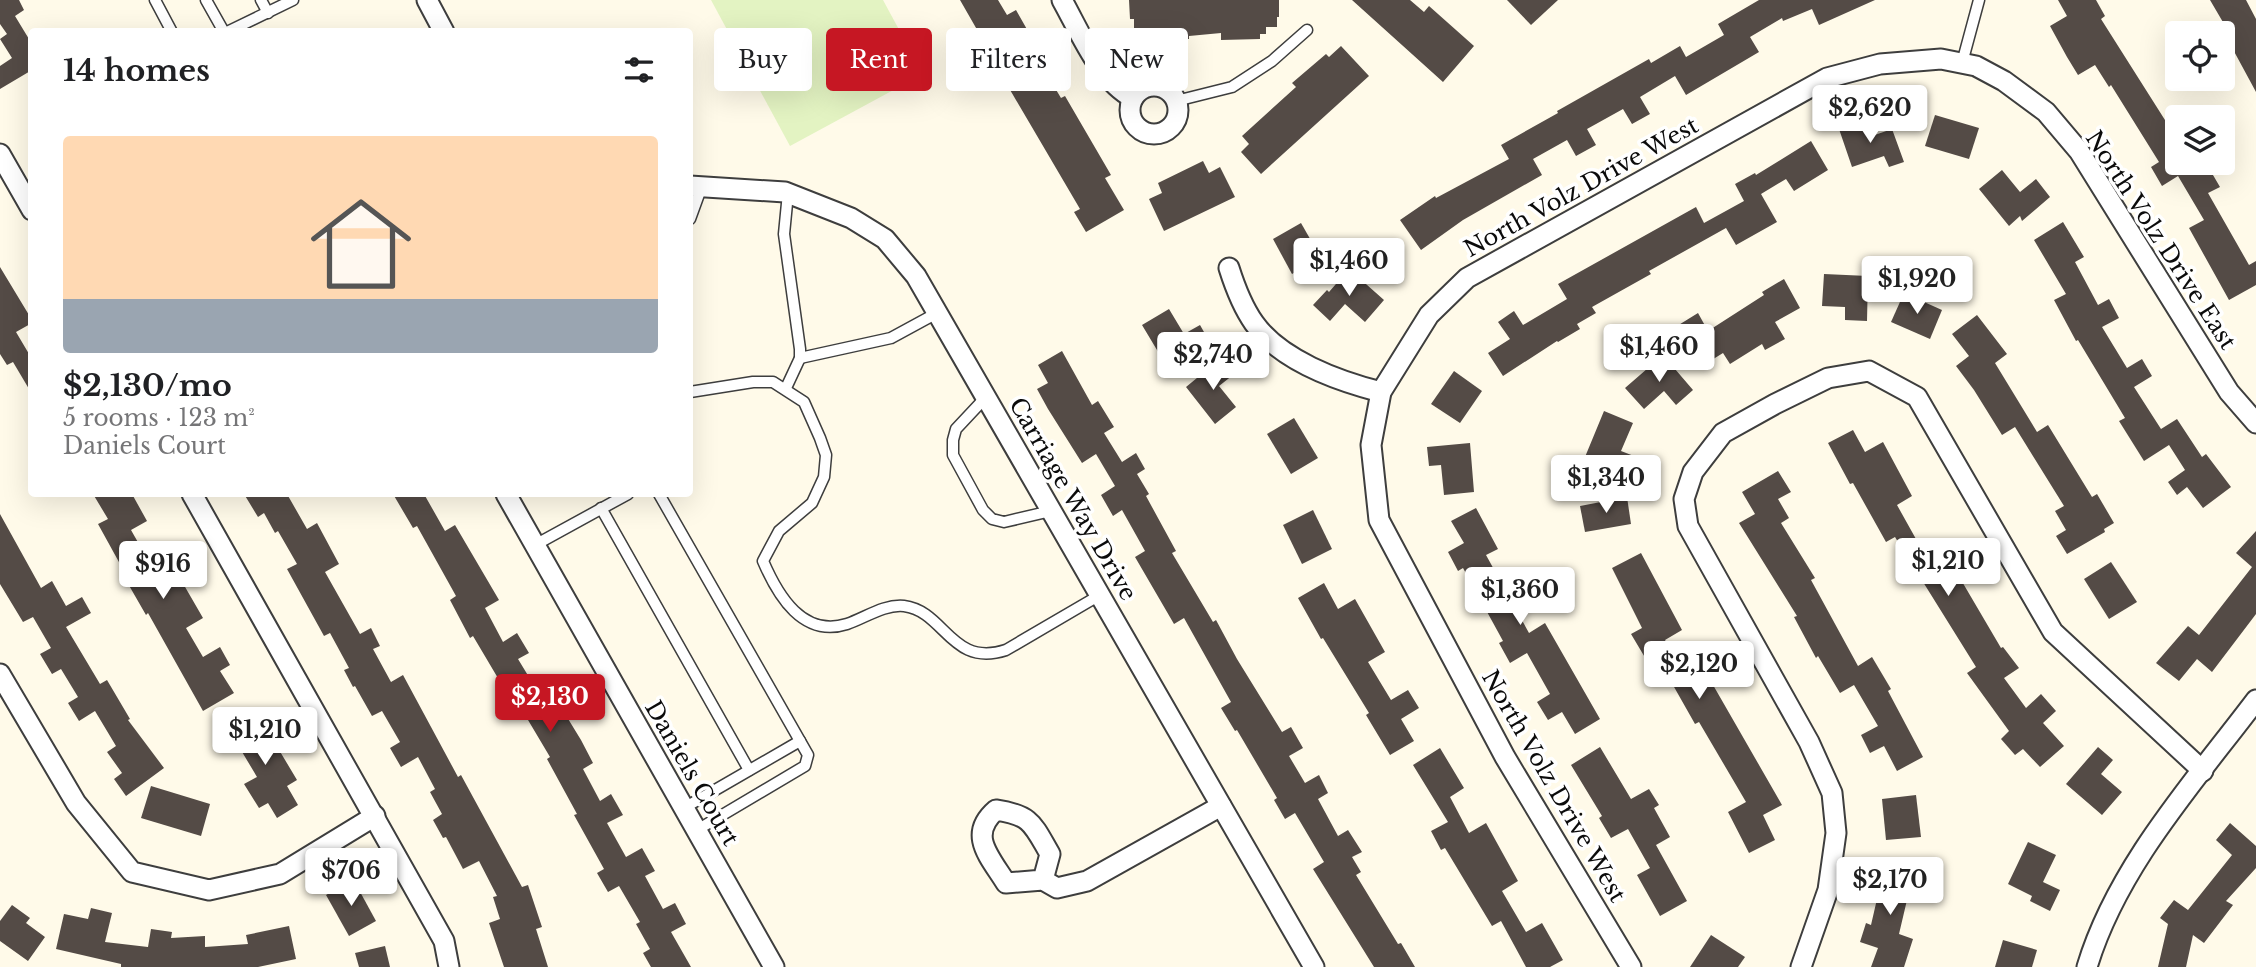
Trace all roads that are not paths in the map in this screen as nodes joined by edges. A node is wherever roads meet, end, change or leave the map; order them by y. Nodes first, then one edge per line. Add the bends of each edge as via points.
1 (155, 0) edge
2 (206, 0) edge
3 (261, 0) edge
4 (293, 0) edge
5 (427, 0) edge
6 (1062, 0) edge
7 (1979, 0) edge
8 (268, 13) junction
9 (170, 28) edge
10 (224, 28) edge
11 (235, 28) edge
12 (442, 28) edge
13 (1307, 30) dead end
14 (1941, 59) joint
15 (1962, 64) junction
16 (1133, 98) junction
17 (1176, 101) junction
18 (0, 154) edge
19 (696, 186) edge
20 (788, 192) junction
21 (28, 203) edge
22 (1229, 268) dead end
23 (937, 313) junction
24 (800, 358) junction
25 (786, 388) junction
26 (693, 391) edge
27 (1381, 393) junction
28 (986, 397) junction
29 (2256, 423) edge
30 (194, 497) edge
31 (508, 497) edge
32 (622, 497) edge
33 (661, 497) edge
34 (601, 508) junction
35 (1051, 511) junction
36 (535, 545) junction
37 (1100, 595) junction
38 (0, 674) edge
39 (2256, 700) edge
40 (800, 741) junction
41 (749, 770) junction
42 (2203, 771) junction
43 (1221, 806) junction
44 (684, 808) junction
45 (375, 816) junction
46 (697, 830) junction
47 (1043, 880) dead end
48 (449, 967) edge
49 (774, 967) edge
50 (1314, 967) edge
51 (1631, 967) edge
52 (1801, 967) edge
53 (2087, 967) edge

1 - 9 lane
2 - 10 lane
3 - 8 lane
4 - 8 lane
5 - 12 street
6 - 16 street via 1107,77
7 - 15 lane
8 - 11 lane
13 - 17 lane via 1272,61 1232,87
14 - 15 street, North Volz Drive East
14 - 27 street, North Volz Drive West via 1880,64 1827,78 1467,278 1429,315
15 - 29 street, North Volz Drive East via 2004,81 2046,111 2079,151 2229,392
16 - 17 street via 1152,86 1163,87
16 - 17 street via 1129,110 1133,122 1149,134 1170,128 1177,117
18 - 21 street
19 - 20 street, Carriage Way Drive
20 - 23 street, Carriage Way Drive via 851,218 885,239 916,276
20 - 24 lane via 784,234
22 - 27 street via 1254,324 1282,350 1340,381
23 - 24 lane via 891,338
23 - 28 street, Carriage Way Drive
24 - 25 lane
25 - 26 lane via 773,382 753,382
25 - 37 lane via 804,401 826,455 824,477 812,503 779,531 762,561 774,588 795,614 824,627 905,606 970,652 993,654
27 - 51 street, North Volz Drive West via 1371,445 1379,520 1505,757
28 - 35 street, Carriage Way Drive
28 - 35 lane via 956,429 953,440 953,455 983,510 1004,522
30 - 45 street
31 - 36 street, Daniels Court
32 - 34 lane
33 - 40 lane
34 - 36 lane
34 - 41 lane
35 - 37 street, Carriage Way Drive
36 - 44 street, Daniels Court
37 - 43 street, Carriage Way Drive
38 - 45 street via 76,803 132,872 209,890 281,874
39 - 42 street
40 - 41 lane
40 - 46 lane via 807,755 805,766
41 - 44 lane
42 - 52 street via 2053,632 1917,397 1869,371 1828,378 1723,433 1693,472 1684,499 1688,526 1810,742 1832,793 1836,833 1828,890
42 - 53 street via 2115,896
43 - 47 street via 1087,881 1057,888
43 - 50 street, Carriage Way Drive
44 - 46 street, Daniels Court
45 - 48 street via 443,941
46 - 49 street, Daniels Court

